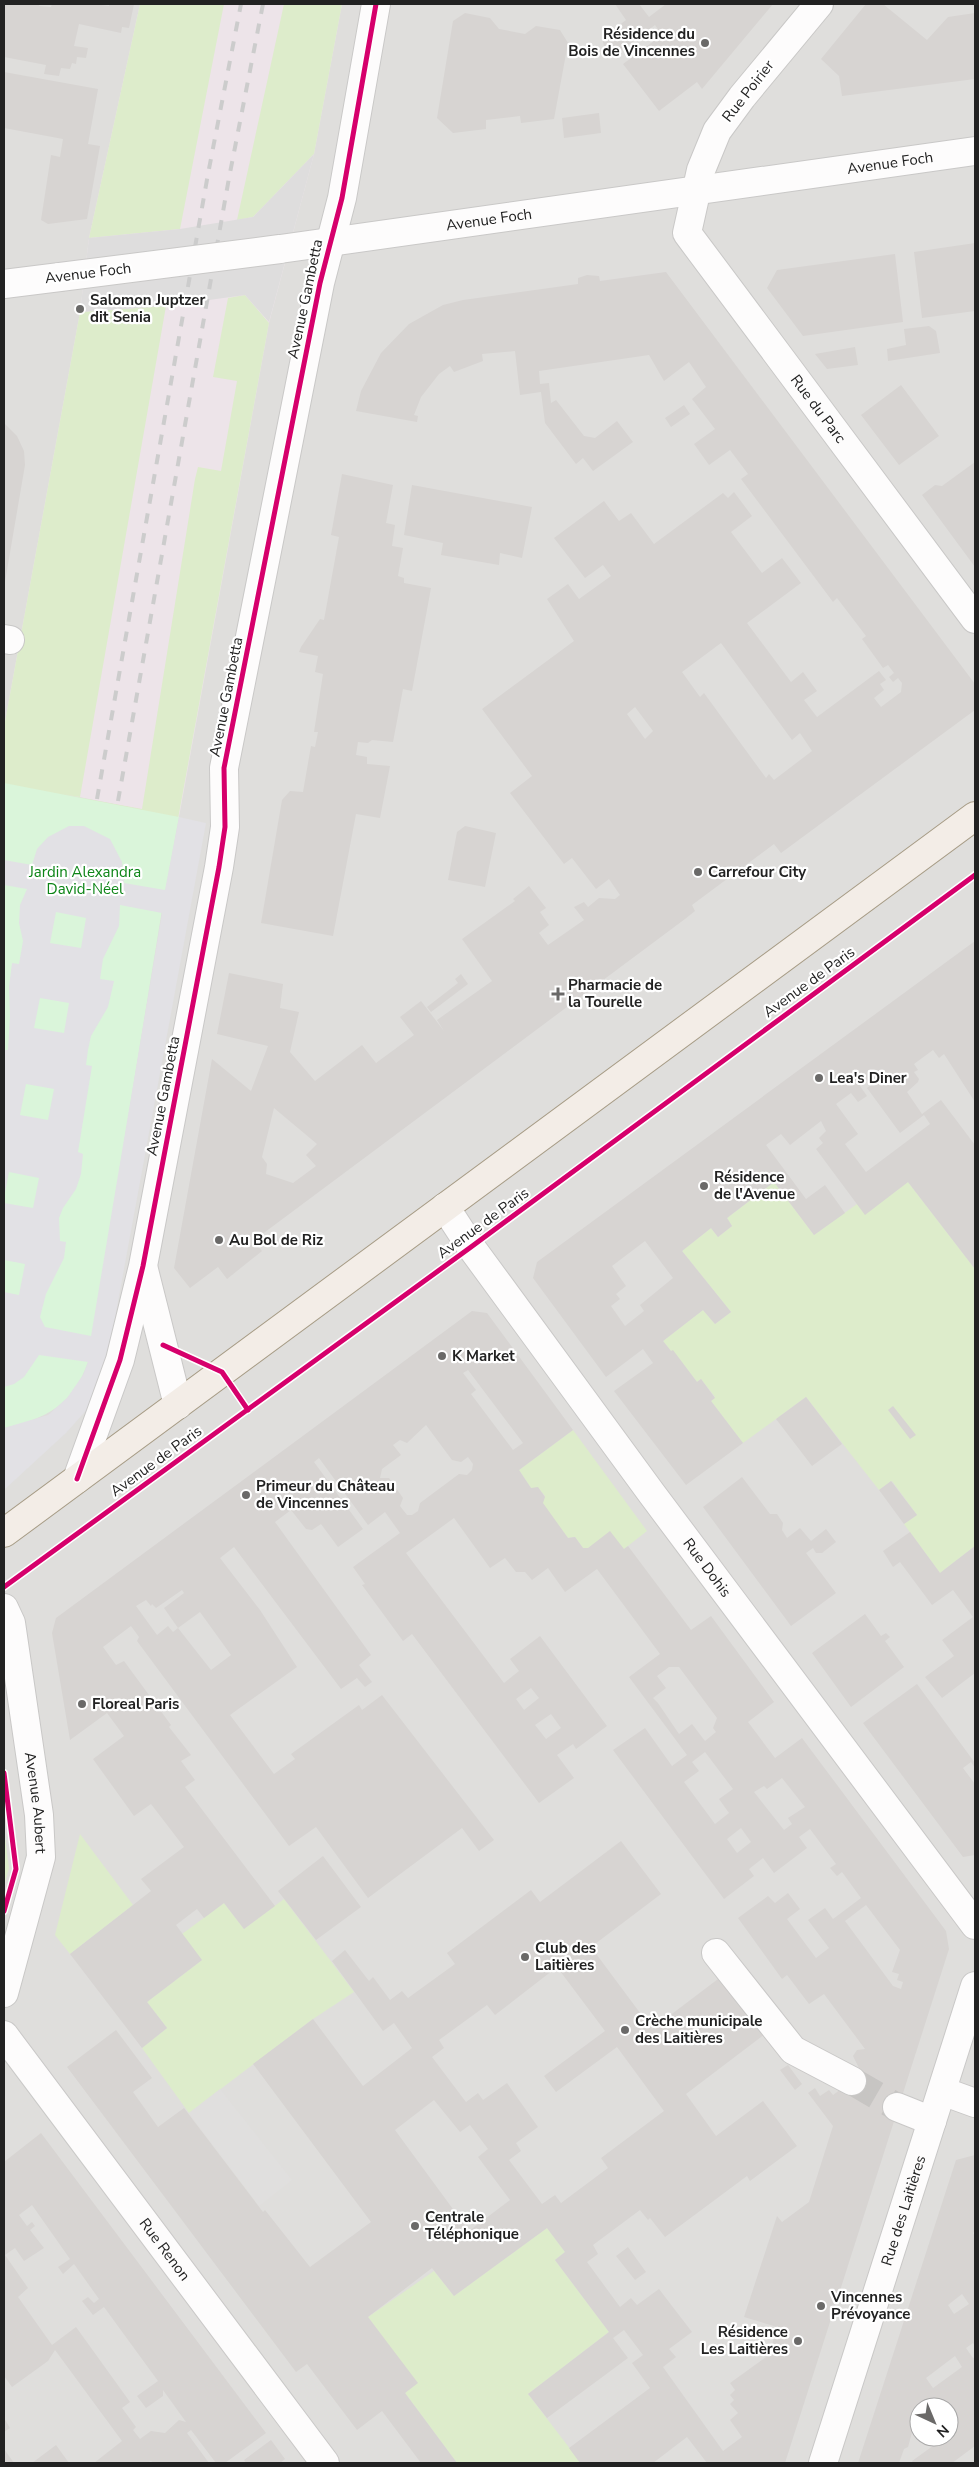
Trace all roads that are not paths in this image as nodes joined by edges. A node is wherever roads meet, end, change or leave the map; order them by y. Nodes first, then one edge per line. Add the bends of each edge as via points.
1 (376, 4) edge
2 (819, 4) edge
3 (975, 150) edge
4 (696, 190) junction
5 (330, 242) junction
6 (4, 284) edge
7 (975, 619) edge
8 (975, 816) edge
9 (445, 1207) junction
10 (143, 1266) junction
11 (178, 1405) junction
12 (77, 1479) junction
13 (4, 1533) edge
14 (4, 1608) edge
15 (975, 1925) edge
16 (716, 1953) dead end
17 (975, 1986) edge
18 (4, 1994) edge
19 (4, 2035) edge
20 (852, 2081) tunnel mouth
21 (942, 2091) junction
22 (975, 2103) edge
23 (897, 2107) tunnel mouth
24 (932, 2120) junction
25 (325, 2463) edge
26 (823, 2463) edge

1 - 5 street, Avenue Gambetta via 342,198
2 - 4 street, Rue Poirier via 727,116 710,147
3 - 4 street, Avenue Foch
4 - 5 street, Avenue Foch
4 - 7 street, Rue du Parc via 687,233
5 - 6 street, Avenue Foch, bridge
5 - 10 street, Avenue Gambetta via 224,768 223,843
8 - 9 main road
9 - 11 main road
9 - 15 street, Rue Dohis via 471,1248 652,1494
10 - 11 street, Avenue Gambetta
10 - 12 street, Avenue Gambetta via 120,1360
11 - 12 main road
12 - 13 main road
14 - 18 street, Avenue Aubert via 11,1624 39,1815 41,1857
16 - 20 street via 793,2050
17 - 21 street, Rue des Laitières
19 - 25 street, Rue Renon
21 - 22 street
21 - 24 street, Rue des Laitières
23 - 24 street
24 - 26 street, Rue des Laitières

